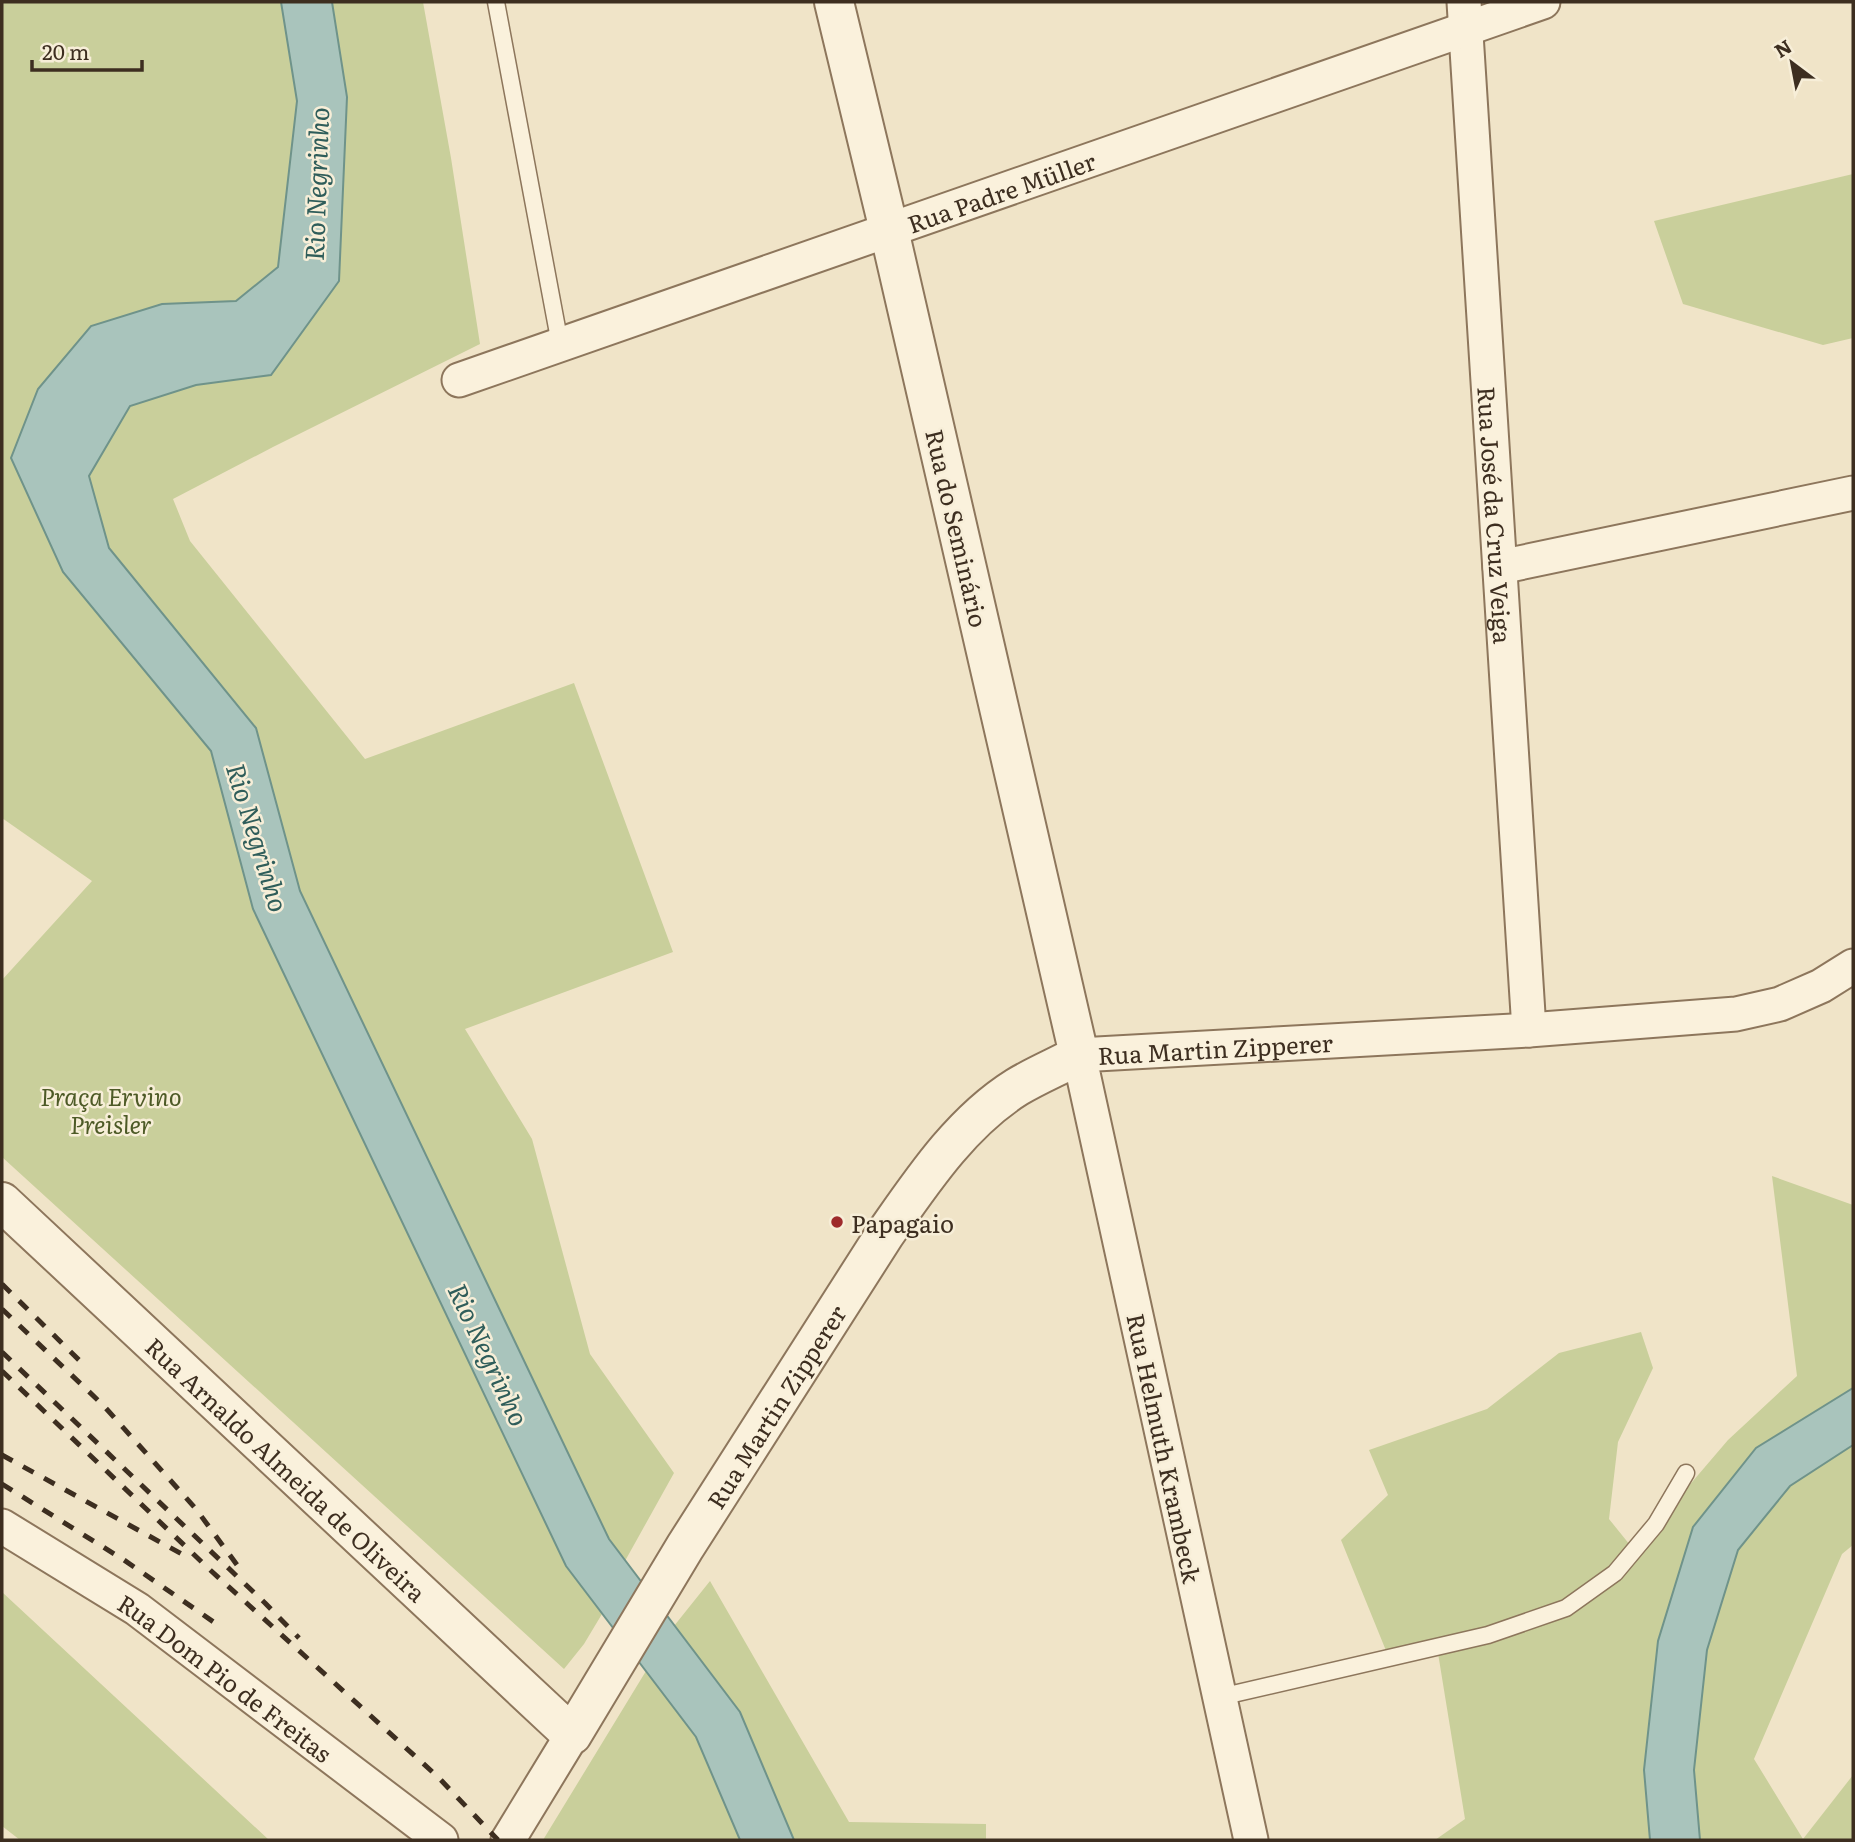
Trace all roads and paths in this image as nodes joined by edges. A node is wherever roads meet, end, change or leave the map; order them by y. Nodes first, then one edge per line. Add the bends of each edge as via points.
1 (496, 2) edge
2 (834, 2) edge
3 (1542, 2) edge
4 (1465, 15) edge
5 (888, 230) junction
6 (561, 344) junction
7 (458, 380) dead end
8 (1853, 493) edge
9 (1500, 567) junction
10 (1853, 966) edge
11 (1529, 1030) junction
12 (1079, 1055) junction
13 (2, 1202) edge
14 (1686, 1473) dead end
15 (2, 1527) edge
16 (1220, 1697) junction
17 (572, 1735) junction
18 (441, 1840) edge
19 (508, 1840) edge
20 (1251, 1840) edge

1 - 6 lane
2 - 5 street, Rua do Seminário
3 - 4 street, Rua Padre Müller
4 - 5 street, Rua Padre Müller
4 - 9 street, Rua José da Cruz Veiga
5 - 6 street, Rua Padre Müller
5 - 12 street, Rua do Seminário
6 - 7 street, Rua Padre Müller
8 - 9 street
9 - 11 street, Rua José da Cruz Veiga
10 - 11 street, Rua Martin Zipperer via 1780,1004 1736,1014
11 - 12 street, Rua Martin Zipperer
12 - 16 street, Rua Helmuth Krambeck
12 - 17 street, Rua Martin Zipperer via 1008,1094 982,1115 928,1174 685,1547
13 - 17 street, Rua Arnaldo Almeida de Oliveira
14 - 16 lane via 1656,1524 1615,1573 1566,1608 1488,1635
15 - 18 street, Rua Dom Pio de Freitas via 166,1630
16 - 20 street, Rua Helmuth Krambeck
17 - 19 street

